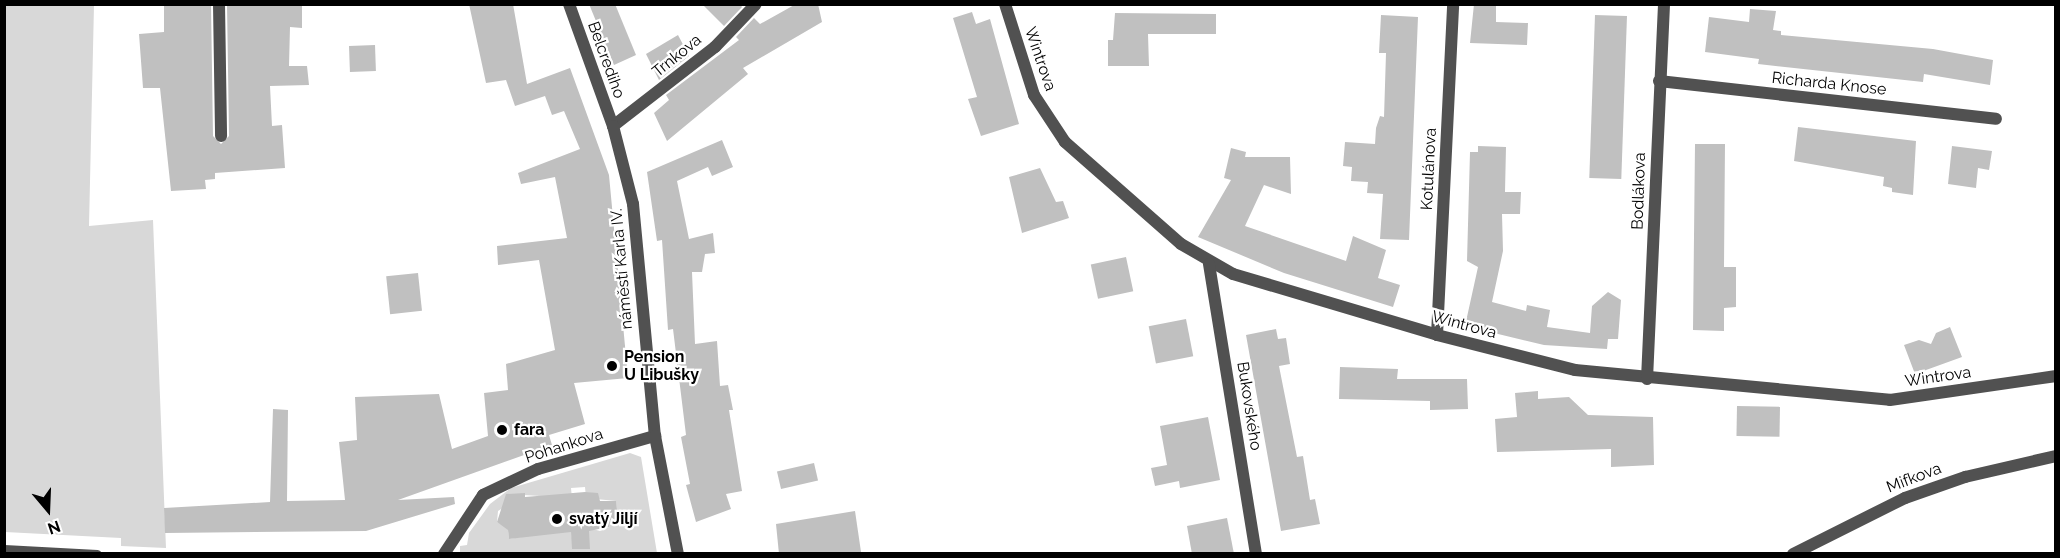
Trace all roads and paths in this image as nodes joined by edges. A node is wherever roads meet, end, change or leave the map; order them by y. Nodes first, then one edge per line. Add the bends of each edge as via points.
1 (219, 4) edge
2 (570, 4) edge
3 (756, 4) edge
4 (1005, 4) edge
5 (1453, 4) edge
6 (1664, 4) edge
7 (1659, 81) junction
8 (1996, 119) dead end
9 (613, 126) junction
10 (221, 136) dead end
11 (1209, 264) junction
12 (1437, 335) junction
13 (2055, 376) edge
14 (1647, 379) junction
15 (655, 436) junction
16 (2055, 456) edge
17 (4, 549) edge
18 (97, 554) edge
19 (444, 554) edge
20 (678, 554) edge
21 (1256, 554) edge
22 (1792, 554) edge

1 - 10 street
2 - 9 street, Belcrediho
3 - 9 street, Trnkova via 715,47
4 - 11 street, Wintrova via 1034,95 1065,142
5 - 12 street, Kotulánova
6 - 7 street, Bodlákova
7 - 8 street, Richarda Knose
7 - 14 street, Bodlákova
9 - 15 street, náměstí Karla IV. via 633,204
11 - 12 street, Wintrova
11 - 21 street, Bukovského
12 - 14 street, Wintrova via 1575,370
13 - 14 street, Wintrova via 1890,400
15 - 19 street, Pohankova via 538,469 483,495
15 - 20 street, náměstí Karla IV.
16 - 22 street, Mifkova via 1925,490 1855,519
17 - 18 lane

